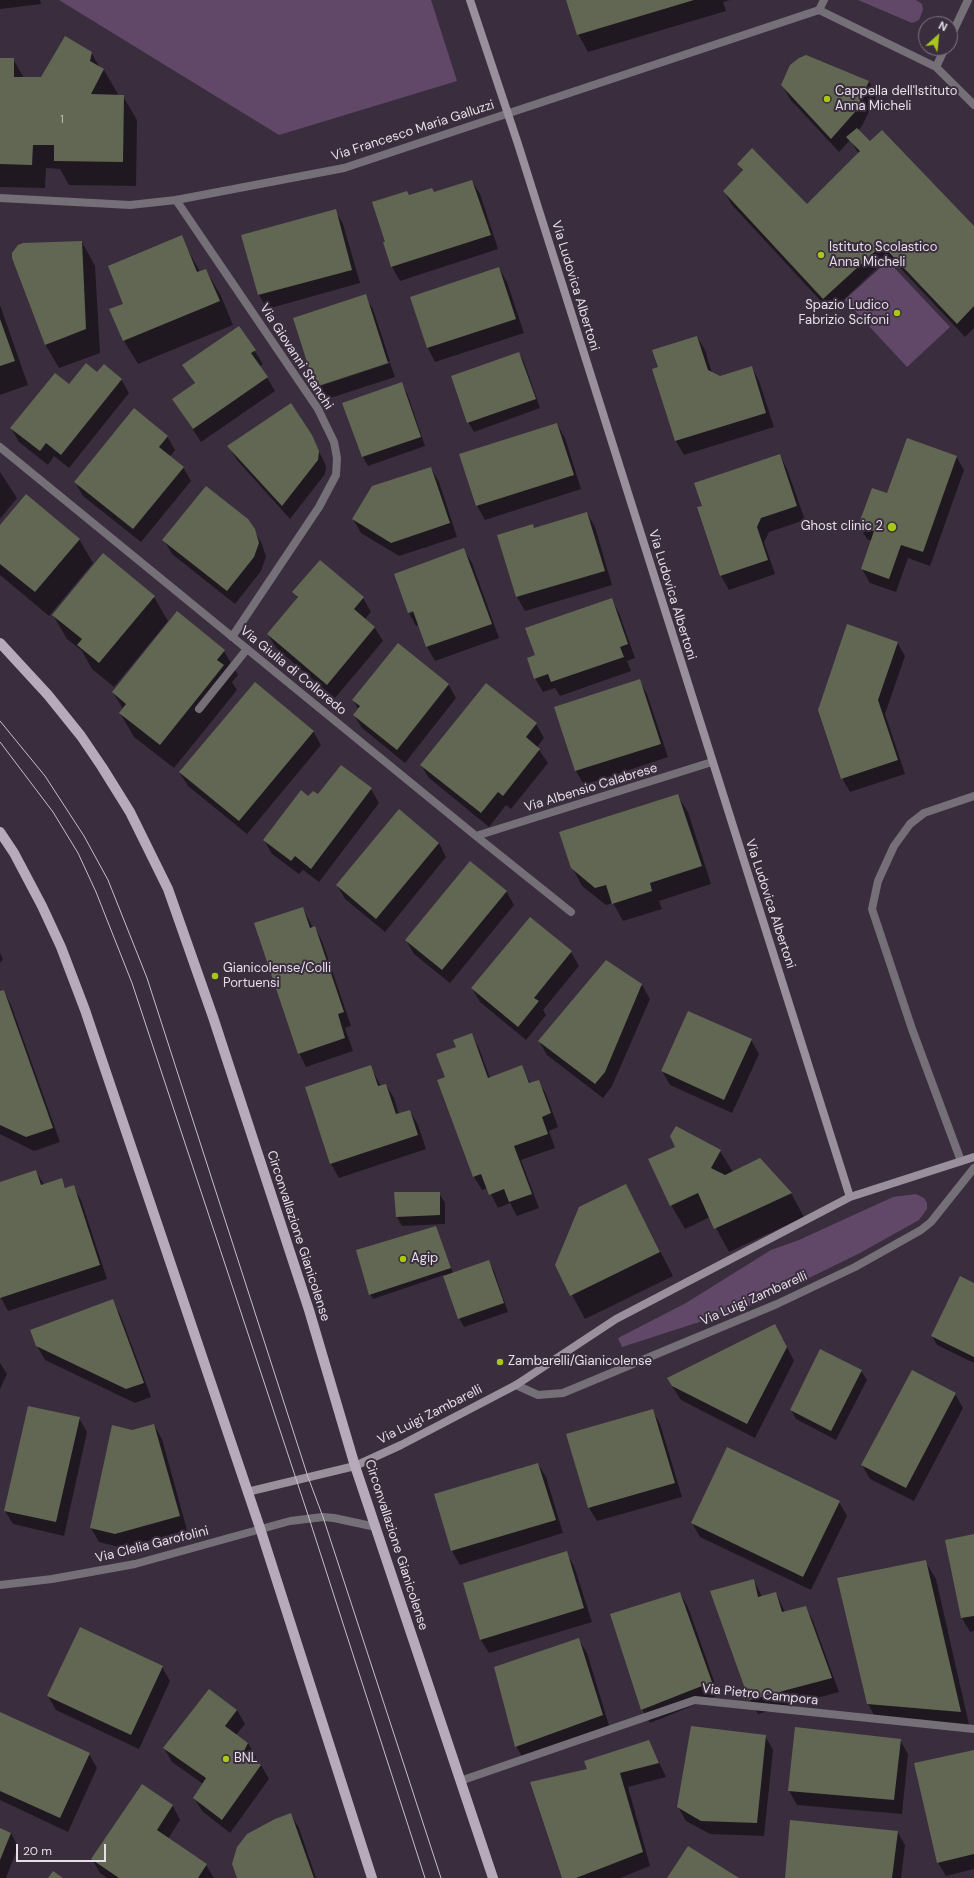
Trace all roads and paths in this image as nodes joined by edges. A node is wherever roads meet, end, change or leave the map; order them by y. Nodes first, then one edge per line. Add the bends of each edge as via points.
1 (470, 0) edge
2 (824, 0) edge
3 (968, 0) edge
4 (819, 10) junction
5 (958, 21) edge
6 (941, 56) edge
7 (936, 67) junction
8 (974, 105) edge
9 (507, 113) junction
10 (0, 198) edge
11 (176, 200) junction
12 (0, 447) edge
13 (232, 637) junction
14 (0, 643) edge
15 (247, 649) junction
16 (199, 709) dead end
17 (712, 762) junction
18 (974, 796) edge
19 (0, 832) edge
20 (476, 836) junction
21 (571, 912) dead end
22 (974, 1157) edge
23 (961, 1161) junction
24 (974, 1168) edge
25 (850, 1197) junction
26 (516, 1385) junction
27 (355, 1466) junction
28 (247, 1492) junction
29 (376, 1527) junction
30 (260, 1528) junction
31 (0, 1585) edge
32 (974, 1729) edge
33 (460, 1781) junction
34 (372, 1878) edge
35 (493, 1878) edge

1 - 9 street, Via Ludovica Albertoni
2 - 4 street
3 - 5 street
4 - 7 street
4 - 9 street, Via Francesco Maria Galluzzi
6 - 7 street
7 - 8 street
9 - 11 street, Via Francesco Maria Galluzzi via 344,168
9 - 17 street, Via Ludovica Albertoni
10 - 11 street, Via Francesco Maria Galluzzi via 130,205
11 - 13 street, Via Giovanni Stanchi via 318,409 334,442 337,458 336,474 319,506
12 - 13 street, Via Giulia di Colloredo
13 - 15 street, Via Giulia di Colloredo
14 - 27 main road, Circonvallazione Gianicolense via 81,736 130,812 168,889 213,1017 309,1310
15 - 16 street
15 - 20 street, Via Giulia di Colloredo
17 - 20 street, Via Albensio Calabrese
17 - 25 street, Via Ludovica Albertoni
18 - 23 street via 924,813 910,824 894,846 878,881 872,909 912,1029
19 - 28 main road via 42,906 86,1010
20 - 21 street, Via Giulia di Colloredo
22 - 23 street, Via Luigi Zambarelli
23 - 25 street, Via Luigi Zambarelli
24 - 26 street, Via Luigi Zambarelli via 931,1222 921,1230 855,1267 777,1304 563,1393 538,1395
25 - 26 street, Via Luigi Zambarelli via 616,1319
26 - 27 street, Via Luigi Zambarelli
27 - 28 street, Via Luigi Zambarelli
27 - 29 main road, Circonvallazione Gianicolense
28 - 30 main road
29 - 30 street, Via Clelia Garofolini via 350,1520 323,1517
29 - 33 main road, Circonvallazione Gianicolense
30 - 31 street, Via Clelia Garofolini via 135,1564 52,1579
30 - 34 main road
32 - 33 street, Via Pietro Campora via 695,1700
33 - 35 main road, Circonvallazione Gianicolense

